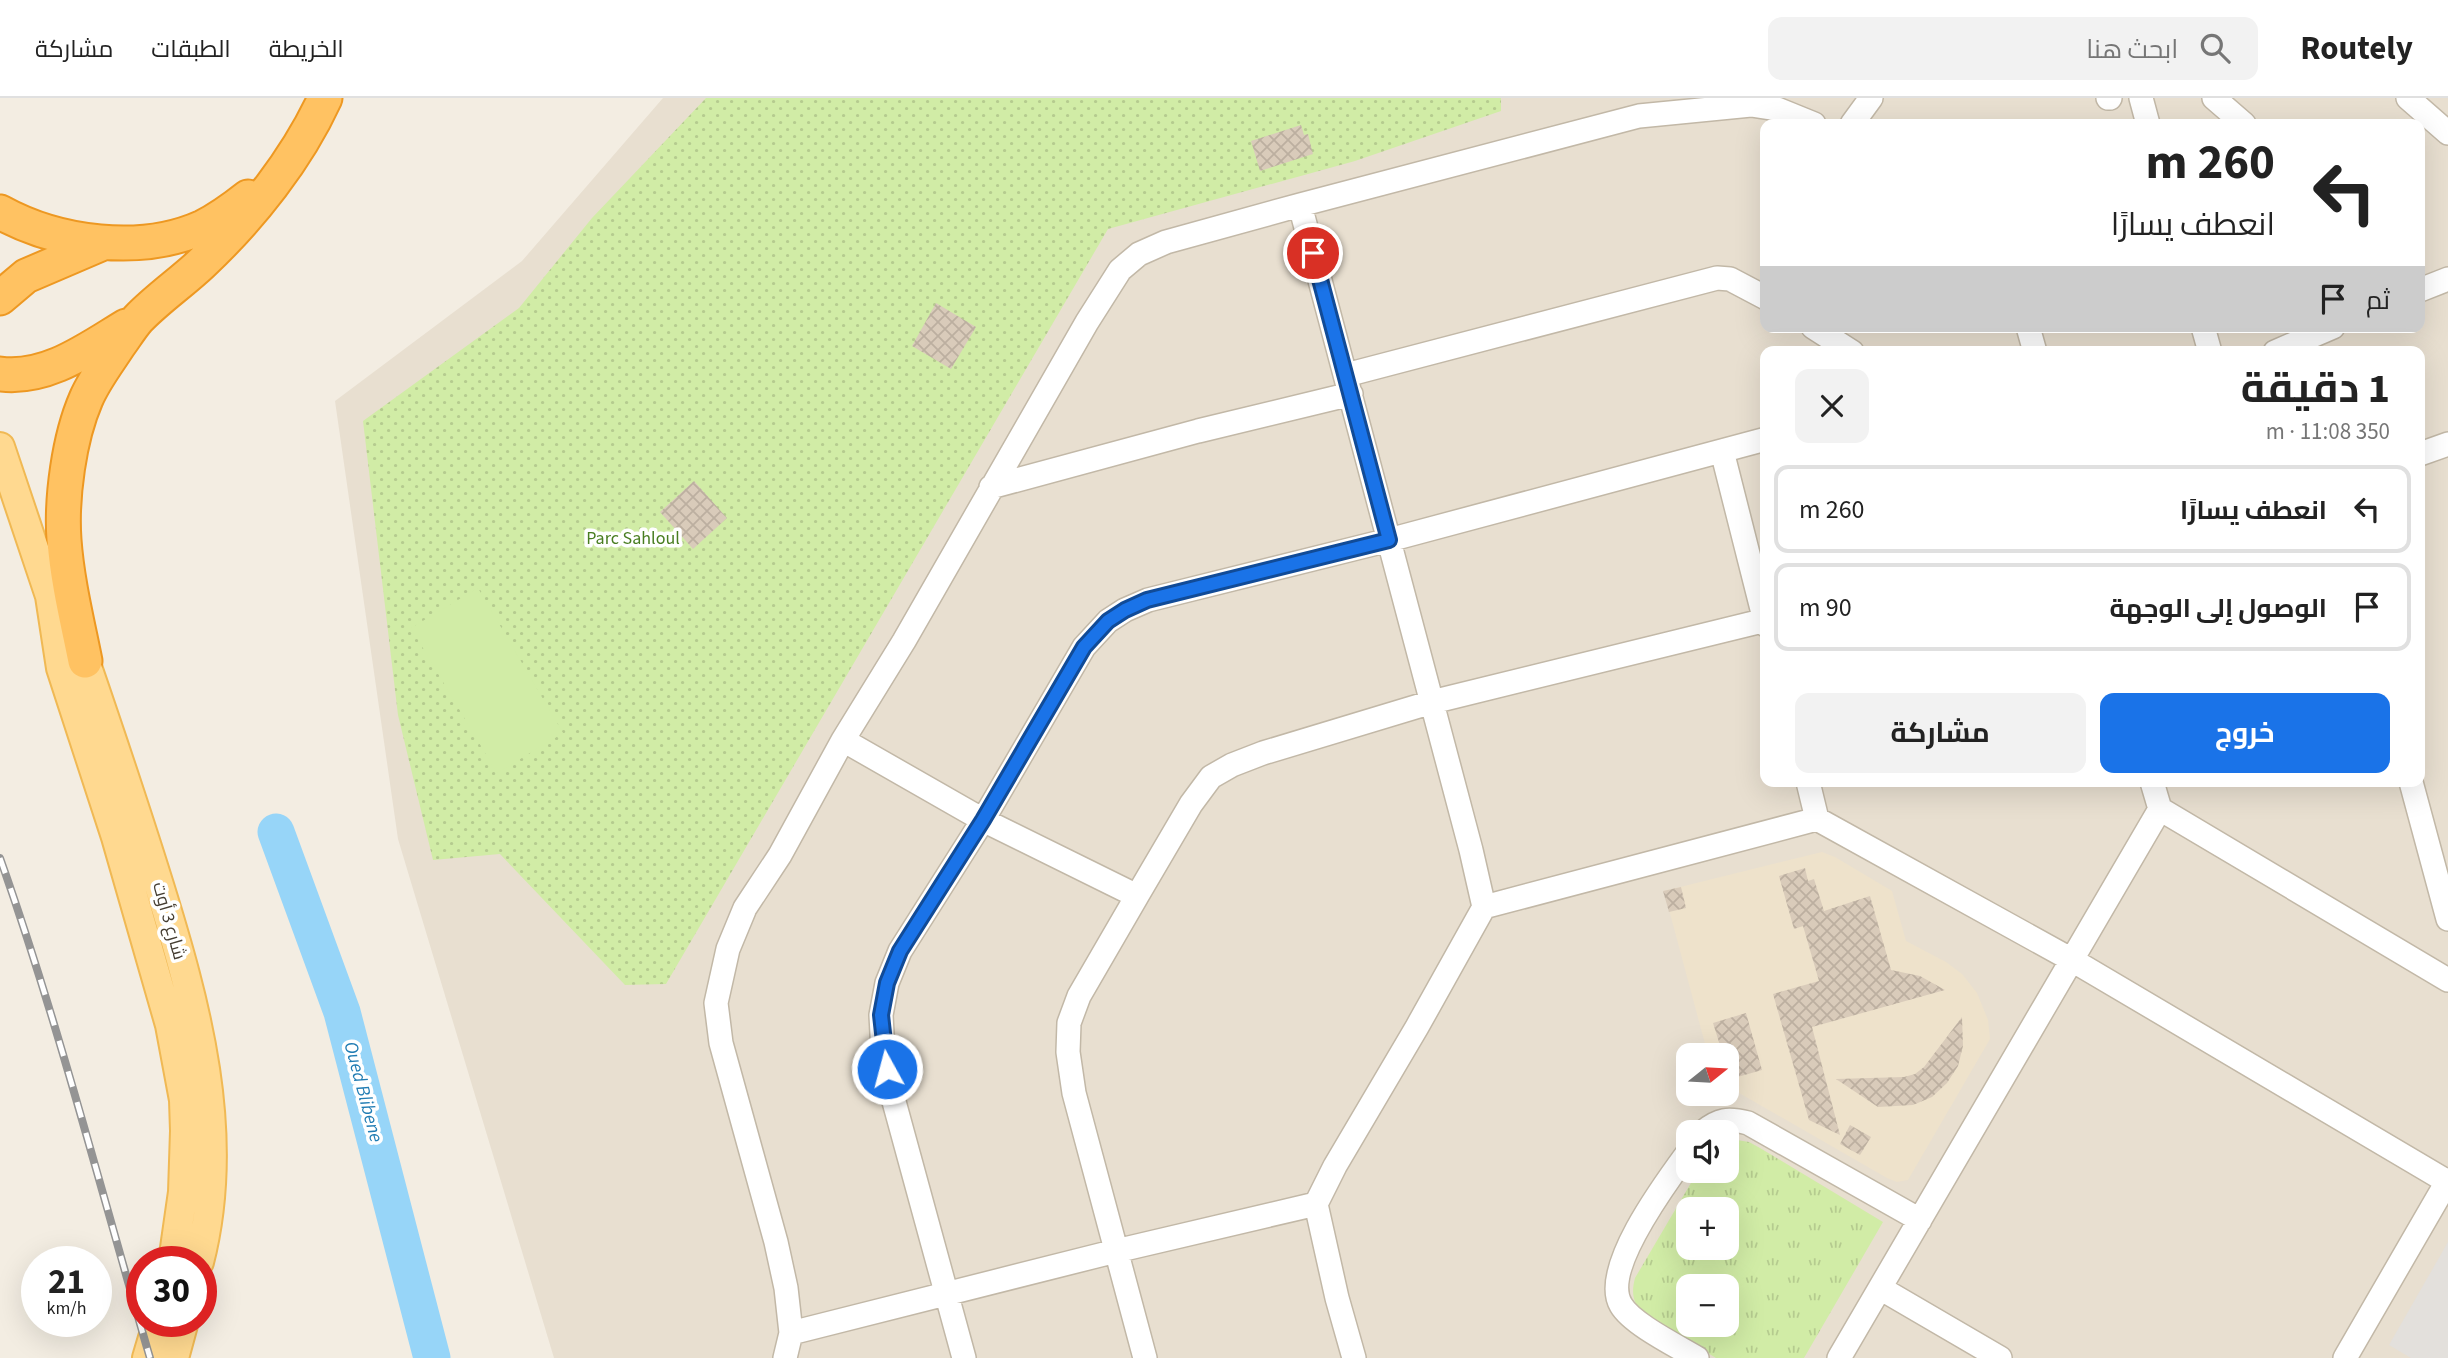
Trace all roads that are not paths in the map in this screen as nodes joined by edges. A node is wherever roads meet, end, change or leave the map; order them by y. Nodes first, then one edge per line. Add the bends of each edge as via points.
1 (325, 98) edge
2 (1871, 98) edge
3 (2141, 98) edge
4 (2214, 98) edge
5 (2407, 98) edge
6 (1751, 102) edge
7 (1635, 107) edge
8 (1802, 119) edge
9 (1856, 119) edge
10 (2147, 119) edge
11 (2238, 119) edge
12 (2448, 133) edge
13 (280, 172) junction
14 (1300, 205) junction
15 (0, 212) edge
16 (103, 243) junction
17 (1760, 295) edge
18 (0, 298) edge
19 (138, 319) junction
20 (1823, 333) edge
21 (2319, 333) edge
22 (1843, 346) edge
23 (2289, 346) edge
24 (0, 373) edge
25 (1348, 385) junction
26 (1760, 440) edge
27 (2448, 444) edge
28 (0, 447) edge
29 (1722, 450) junction
30 (2425, 452) edge
31 (991, 487) junction
32 (1389, 540) junction
33 (50, 596) junction
34 (1760, 602) edge
35 (1760, 623) edge
36 (85, 661) junction
37 (1432, 702) junction
38 (843, 740) junction
39 (1809, 787) edge
40 (2153, 787) edge
41 (2412, 787) edge
42 (2160, 809) junction
43 (1817, 819) junction
44 (983, 820) junction
45 (1137, 896) junction
46 (1484, 907) junction
47 (2448, 919) edge
48 (2072, 960) junction
49 (2448, 980) edge
50 (1739, 1122) edge
51 (1676, 1172) edge
52 (2448, 1181) edge
53 (1316, 1204) junction
54 (1920, 1220) junction
55 (176, 1246) edge
56 (202, 1246) edge
57 (1116, 1251) junction
58 (1880, 1288) junction
59 (947, 1294) junction
60 (791, 1333) junction
61 (153, 1337) edge
62 (180, 1337) edge
63 (147, 1358) edge
64 (174, 1358) edge
65 (785, 1358) edge
66 (964, 1358) edge
67 (1145, 1358) edge
68 (1354, 1358) edge
69 (1696, 1358) edge
70 (1839, 1358) edge
71 (2000, 1358) edge
72 (2346, 1358) edge

1 - 13 highway
2 - 9 street
3 - 10 street
4 - 11 street
5 - 12 street
6 - 7 street
6 - 8 street
7 - 14 street
13 - 16 highway via 221,217 194,230 160,239
13 - 19 highway via 220,246
14 - 25 street
14 - 31 street via 1166,242 1139,254 1120,270
15 - 16 highway via 55,233
16 - 18 highway via 26,276
17 - 25 street via 1730,279 1717,278
19 - 24 highway via 62,363 27,374
19 - 36 highway via 86,399 71,451 64,540
20 - 22 street
21 - 23 street
25 - 31 street
25 - 32 street
26 - 29 street
27 - 30 street
28 - 33 main road
29 - 32 street
29 - 34 street
31 - 38 street
32 - 37 street
32 - 44 street via 1178,591 1136,605 1108,621 1084,647
33 - 36 main road, شارع 3 أوت
33 - 55 main road via 61,668 146,940 180,1074 185,1159
35 - 37 street
36 - 56 main road, شارع 3 أوت via 174,935 198,1030 210,1096 212,1164
37 - 45 street via 1263,753 1211,777
37 - 46 street
38 - 44 street
38 - 60 street via 746,908 728,949 716,1003 721,1043 776,1242
39 - 43 street
40 - 42 street
41 - 47 street
42 - 48 street
42 - 49 street
43 - 46 street
43 - 48 street
44 - 45 street
44 - 59 street via 900,951 881,1015 890,1087
45 - 57 street via 1079,996 1069,1023 1074,1093
46 - 53 street
48 - 52 street
48 - 54 street
50 - 54 street
51 - 69 street via 1627,1247 1616,1294 1627,1313
52 - 72 street
53 - 57 street
53 - 68 street
54 - 58 street
57 - 59 street
57 - 67 street
58 - 70 street
58 - 71 street
59 - 60 street
59 - 66 street
60 - 65 street
61 - 63 main road
62 - 64 main road

